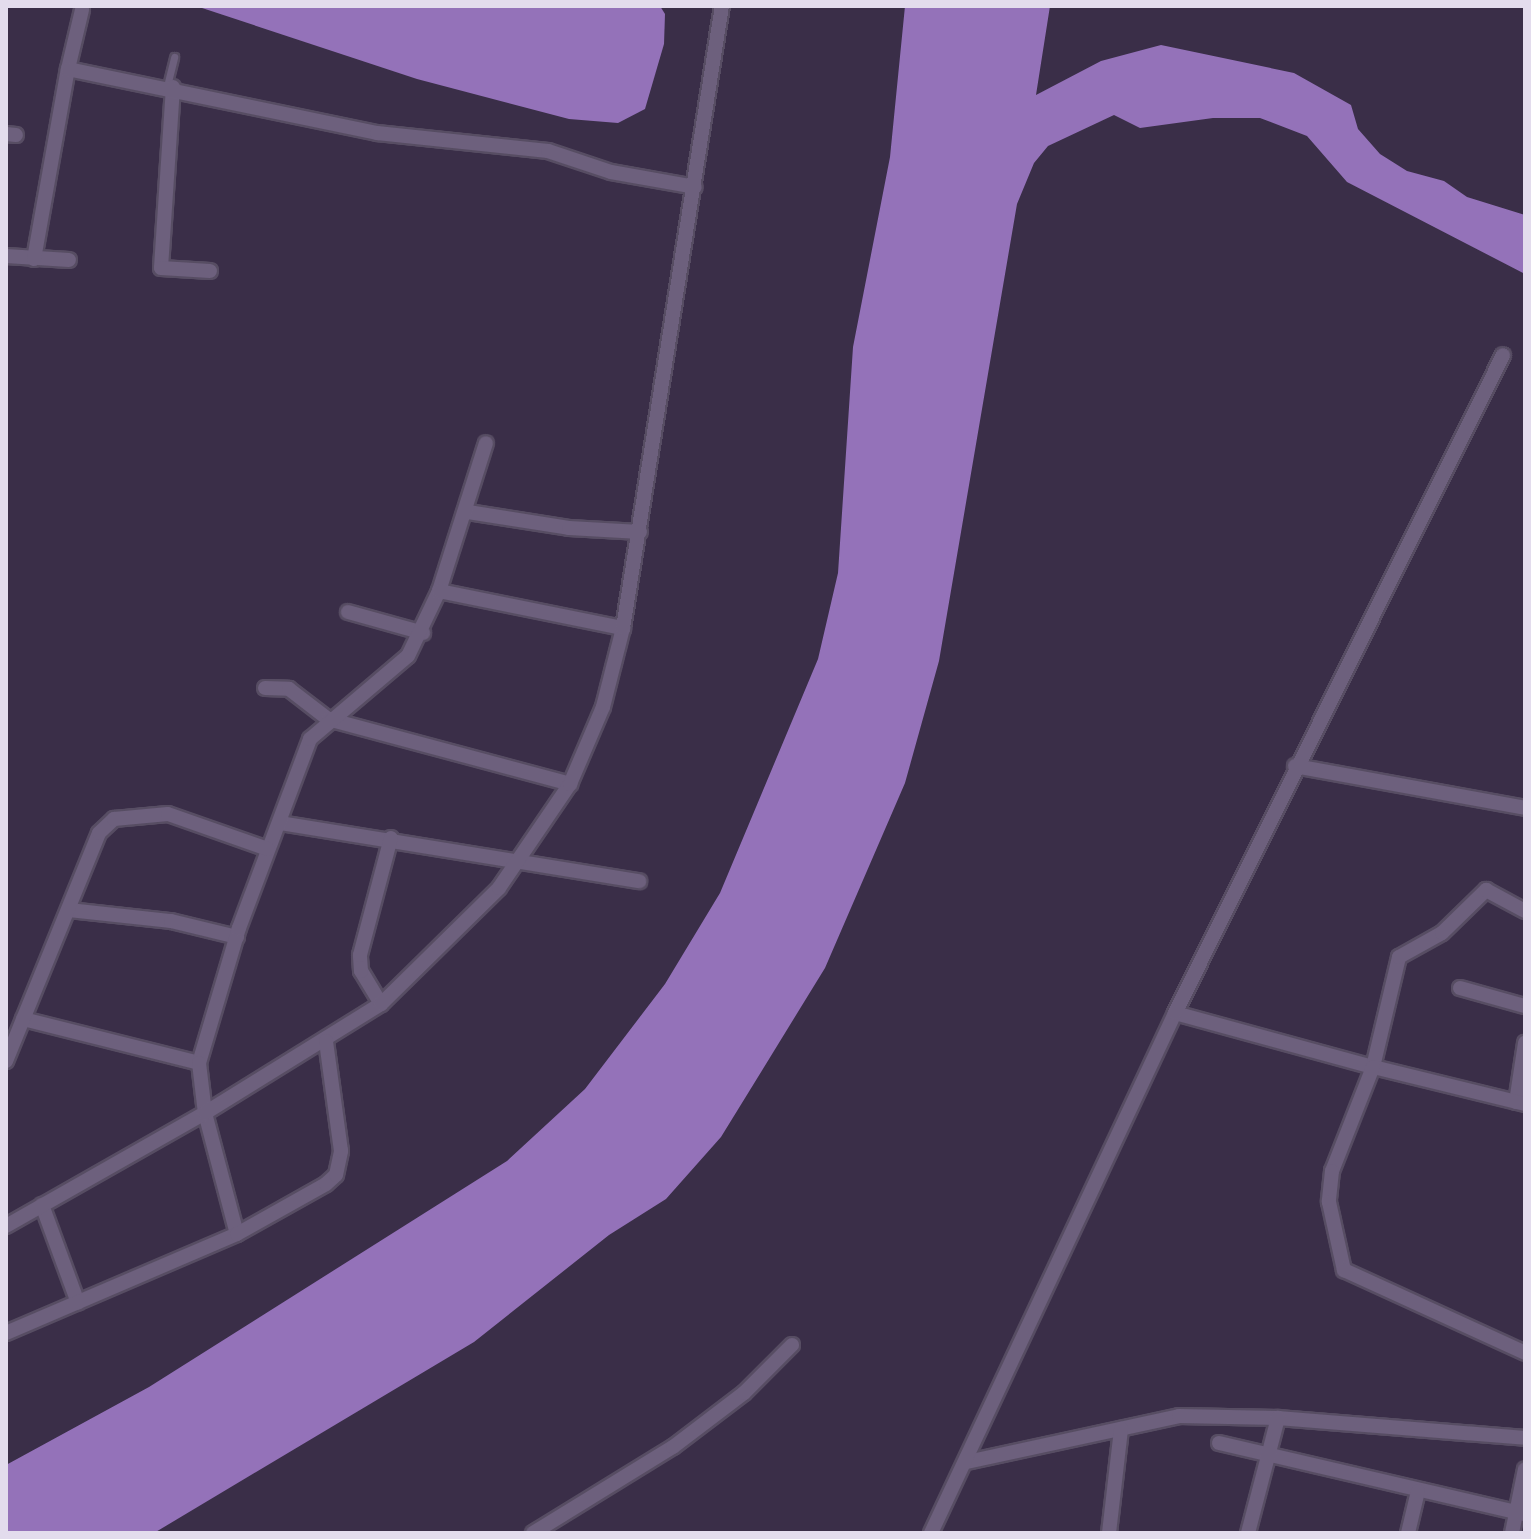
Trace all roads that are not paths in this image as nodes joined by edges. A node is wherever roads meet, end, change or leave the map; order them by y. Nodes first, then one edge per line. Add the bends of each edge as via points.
1 (722, 6) edge
2 (82, 10) dead end
3 (174, 57) dead end
4 (68, 69) junction
5 (170, 87) junction
6 (695, 187) junction
7 (6, 256) edge
8 (34, 259) junction
9 (69, 260) dead end
10 (210, 271) dead end
11 (1503, 355) dead end
12 (486, 443) dead end
13 (468, 512) junction
14 (640, 532) junction
15 (439, 591) junction
16 (348, 612) dead end
17 (623, 628) junction
18 (423, 633) junction
19 (265, 688) dead end
20 (328, 719) junction
21 (1295, 766) junction
22 (570, 784) junction
23 (1525, 808) edge
24 (280, 823) junction
25 (391, 838) junction
26 (268, 849) junction
27 (518, 863) junction
28 (639, 881) dead end
29 (69, 910) junction
30 (1525, 911) edge
31 (237, 937) junction
32 (1460, 988) dead end
33 (381, 1004) junction
34 (1525, 1006) edge
35 (1175, 1013) junction
36 (23, 1019) junction
37 (326, 1041) junction
38 (1525, 1043) edge
39 (6, 1061) edge
40 (199, 1063) junction
41 (1373, 1067) junction
42 (1520, 1103) edge
43 (205, 1113) junction
44 (42, 1205) junction
45 (6, 1226) edge
46 (237, 1234) junction
47 (78, 1303) junction
48 (6, 1333) edge
49 (792, 1345) dead end
50 (1525, 1353) edge
51 (1278, 1418) junction
52 (1121, 1429) junction
53 (1525, 1438) edge
54 (1219, 1443) dead end
55 (1267, 1458) junction
56 (967, 1462) junction
57 (1525, 1469) edge
58 (1418, 1491) junction
59 (1520, 1513) edge
60 (533, 1533) edge
61 (931, 1533) edge
62 (1109, 1533) edge
63 (1248, 1533) edge
64 (1408, 1533) edge
65 (1512, 1533) edge

1 - 6 street
2 - 4 street
3 - 5 lane
4 - 5 street
4 - 8 street
5 - 6 street via 377,133 548,151 611,172
5 - 10 street via 161,268
6 - 14 street
7 - 8 street
8 - 9 street
11 - 21 street
12 - 13 street
13 - 14 street via 569,528
13 - 15 street
14 - 17 street
15 - 17 street
15 - 18 street
16 - 18 street
17 - 22 street via 603,707
18 - 20 street via 395,670
19 - 20 street via 289,689
20 - 22 street
20 - 24 street via 310,739
21 - 23 street
21 - 35 street
22 - 27 street
24 - 25 street
24 - 26 street
25 - 27 street
25 - 33 street via 360,955 361,971
26 - 29 street via 177,816 129,814 99,833
26 - 31 street
27 - 28 street
27 - 33 street via 473,917
29 - 31 street via 171,921
29 - 36 street
30 - 41 street via 1486,890 1442,933 1399,957
31 - 40 street
32 - 34 street
33 - 37 street
35 - 41 street
35 - 56 street
36 - 39 street
36 - 40 street
37 - 43 street
37 - 46 street via 340,1137 336,1175
38 - 42 street
40 - 43 street
41 - 42 street
41 - 50 street via 1332,1171 1329,1202 1344,1270
43 - 44 street
43 - 46 street
44 - 45 street
44 - 47 street
46 - 47 street
47 - 48 street
49 - 60 street via 744,1393 673,1447
51 - 52 street via 1179,1416
51 - 53 street
51 - 55 street
52 - 56 street
52 - 62 street
54 - 55 street
55 - 58 street
55 - 63 street
56 - 61 street
57 - 59 street
58 - 59 street
58 - 64 street
59 - 65 street

